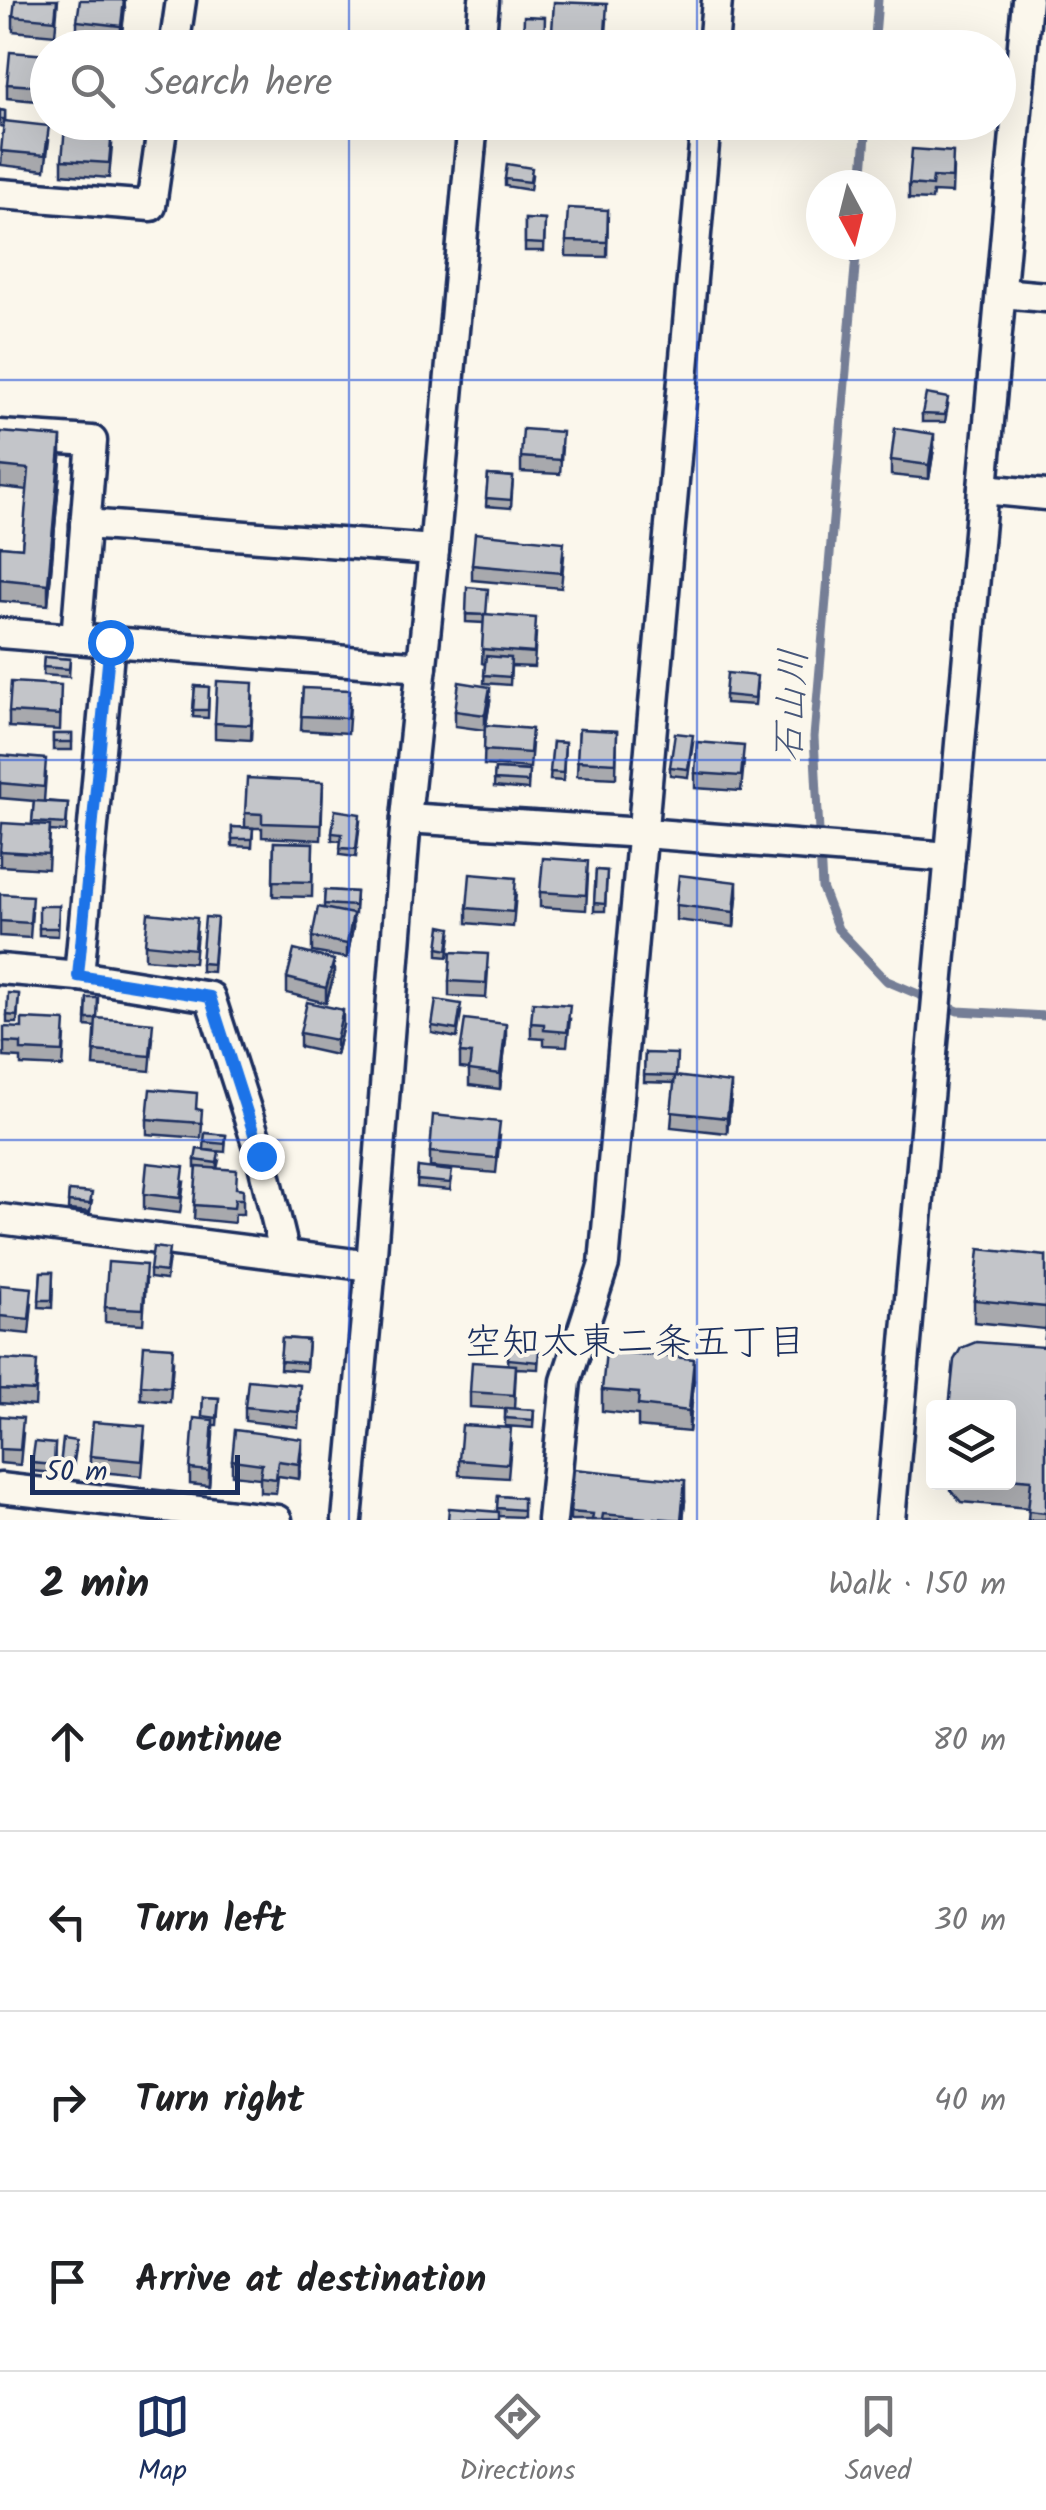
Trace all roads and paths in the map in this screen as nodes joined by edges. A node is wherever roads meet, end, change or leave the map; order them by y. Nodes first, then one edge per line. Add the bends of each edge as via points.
1 (180, 0) edge
2 (484, 0) edge
3 (717, 0) edge
4 (1028, 0) edge
5 (176, 30) edge
6 (482, 30) edge
7 (714, 30) edge
8 (1016, 130) edge
9 (160, 140) edge
10 (471, 140) edge
11 (704, 140) edge
12 (1015, 140) edge
13 (0, 194) edge
14 (1001, 292) junction
15 (1046, 296) edge
16 (0, 435) edge
17 (983, 489) junction
18 (1046, 495) edge
19 (85, 524) junction
20 (434, 550) junction
21 (0, 633) edge
22 (76, 639) junction
23 (110, 642) junction
24 (422, 667) junction
25 (406, 818) junction
26 (643, 833) junction
27 (950, 857) junction
28 (0, 969) edge
29 (78, 976) junction
30 (0, 1220) edge
31 (285, 1255) junction
32 (372, 1266) junction
33 (0, 1488) edge
34 (277, 1520) edge
35 (347, 1520) edge
36 (552, 1520) edge
37 (890, 1520) edge

1 - 5 street
2 - 6 street
3 - 7 street
4 - 8 street
9 - 13 street via 151,206
10 - 20 street
11 - 26 street
12 - 14 street
14 - 15 street
14 - 17 street
16 - 19 street via 92,442
17 - 18 street
17 - 27 street
19 - 20 street
19 - 22 street
20 - 24 street
21 - 22 street
22 - 23 street
23 - 24 street
23 - 29 street
24 - 25 street
25 - 26 street
25 - 32 street
26 - 27 street
26 - 36 street via 604,1264 566,1382
27 - 37 street
28 - 29 street
29 - 31 street via 210,997
30 - 31 street
31 - 32 street
32 - 35 street
33 - 34 street

